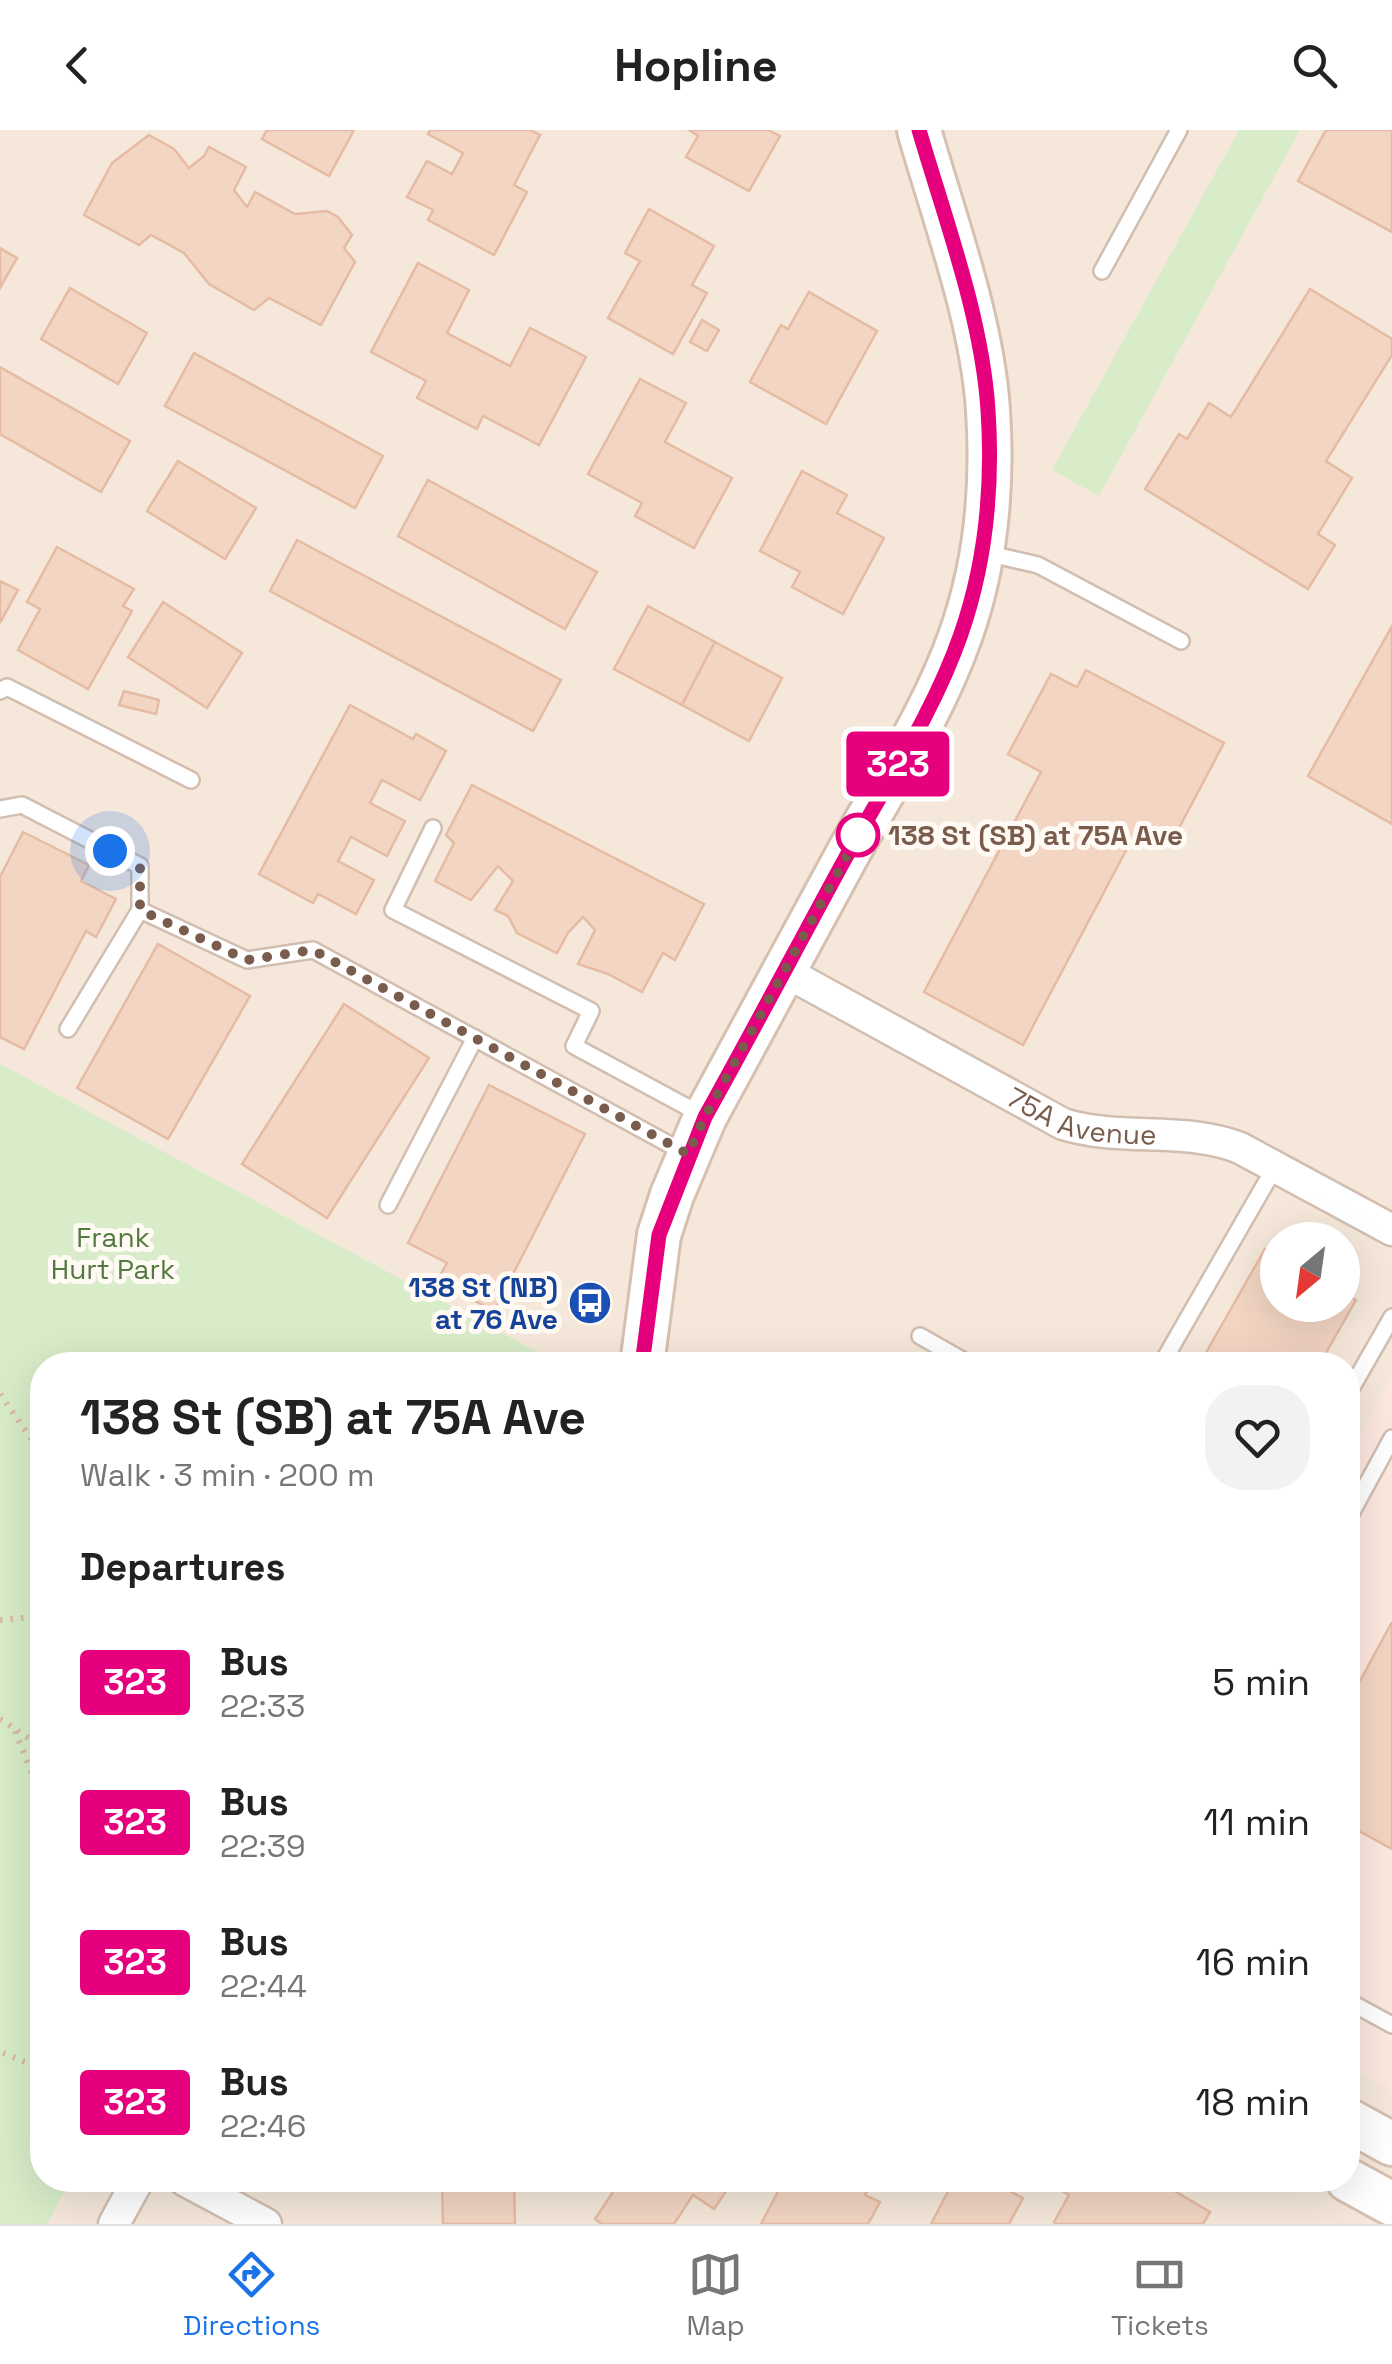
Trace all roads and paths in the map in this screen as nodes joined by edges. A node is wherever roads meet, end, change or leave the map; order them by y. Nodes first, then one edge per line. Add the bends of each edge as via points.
1 (920, 130) edge
2 (1179, 130) edge
3 (1102, 272) dead end
4 (982, 552) junction
5 (1182, 641) dead end
6 (0, 691) edge
7 (190, 780) dead end
8 (0, 809) edge
9 (433, 828) dead end
10 (140, 910) junction
11 (784, 971) junction
12 (68, 1029) dead end
13 (475, 1038) junction
14 (697, 1136) junction
15 (1275, 1167) junction
16 (388, 1204) dead end
17 (1392, 1230) edge
18 (1392, 1317) edge
19 (920, 1336) dead end
20 (644, 1352) edge
21 (948, 1352) edge
22 (1168, 1352) edge
23 (1360, 1373) edge
24 (0, 1394) edge
25 (30, 1437) edge
26 (1392, 1438) edge
27 (1360, 1497) edge
28 (30, 1617) edge
29 (0, 1620) edge
30 (0, 1720) edge
31 (15, 1730) junction
32 (30, 1739) edge
33 (30, 1768) edge
34 (1360, 2007) edge
35 (1392, 2025) edge
36 (4, 2053) dead end
37 (30, 2064) edge
38 (1360, 2127) edge
39 (1392, 2144) edge
40 (1360, 2187) edge
41 (131, 2192) edge
42 (206, 2192) edge
43 (1392, 2204) edge
44 (114, 2224) edge
45 (266, 2224) edge

1 - 4 main road via 982,360 990,450
2 - 3 lane
4 - 5 lane via 1038,565
4 - 11 main road via 944,674
6 - 7 lane via 7,687
8 - 10 lane via 22,805 140,866
9 - 14 lane via 392,910 590,1011 574,1046
10 - 12 lane
10 - 13 lane via 247,960 313,950
11 - 14 main road
11 - 15 street, 75A Avenue via 1063,1124 1088,1132 1216,1139
13 - 14 lane
13 - 16 lane
14 - 20 main road via 659,1235
15 - 17 street, 75A Avenue
15 - 22 lane
18 - 23 lane
19 - 21 lane
24 - 25 path
26 - 27 lane
28 - 29 path
30 - 31 path
31 - 32 path
31 - 33 path
34 - 35 lane
36 - 37 path
38 - 39 main road
40 - 43 main road
41 - 44 street
42 - 45 street

